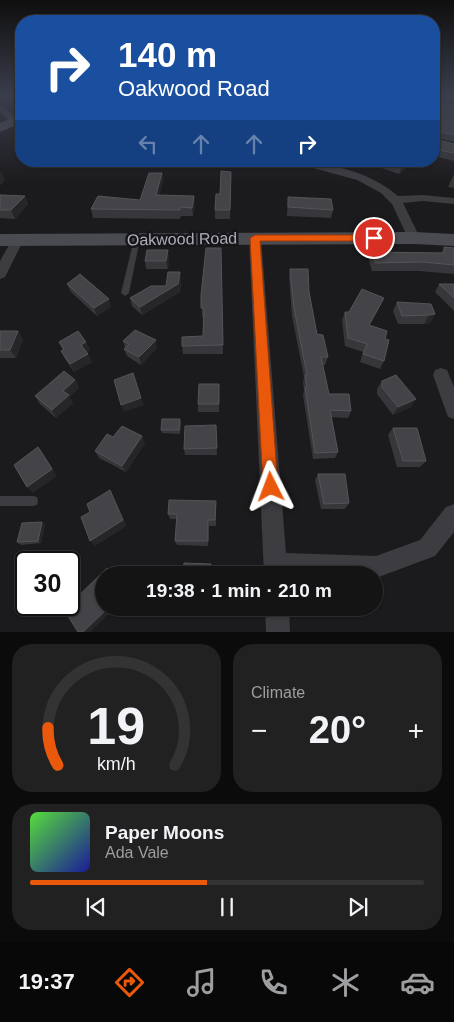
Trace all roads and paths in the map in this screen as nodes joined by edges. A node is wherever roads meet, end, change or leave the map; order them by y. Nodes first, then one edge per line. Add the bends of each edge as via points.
1 (320, 167) edge
2 (395, 200) junction
3 (454, 201) edge
4 (255, 238) junction
5 (414, 238) junction
6 (137, 239) junction
7 (8, 240) edge
8 (454, 240) edge
9 (0, 274) edge
10 (125, 293) dead end
11 (441, 375) dead end
12 (454, 411) edge
13 (0, 501) edge
14 (33, 501) dead end
15 (454, 516) edge
16 (276, 566) edge
17 (379, 566) edge
18 (278, 616) edge
19 (278, 632) edge

1 - 2 street via 372,184
2 - 3 street
2 - 5 street
4 - 5 street, Oakwood Road
4 - 6 street, Oakwood Road
4 - 16 street
5 - 8 street, Oakwood Road
6 - 7 street, Oakwood Road
6 - 10 lane
7 - 9 street
11 - 12 street
13 - 14 lane
15 - 17 street via 427,548
18 - 19 street

